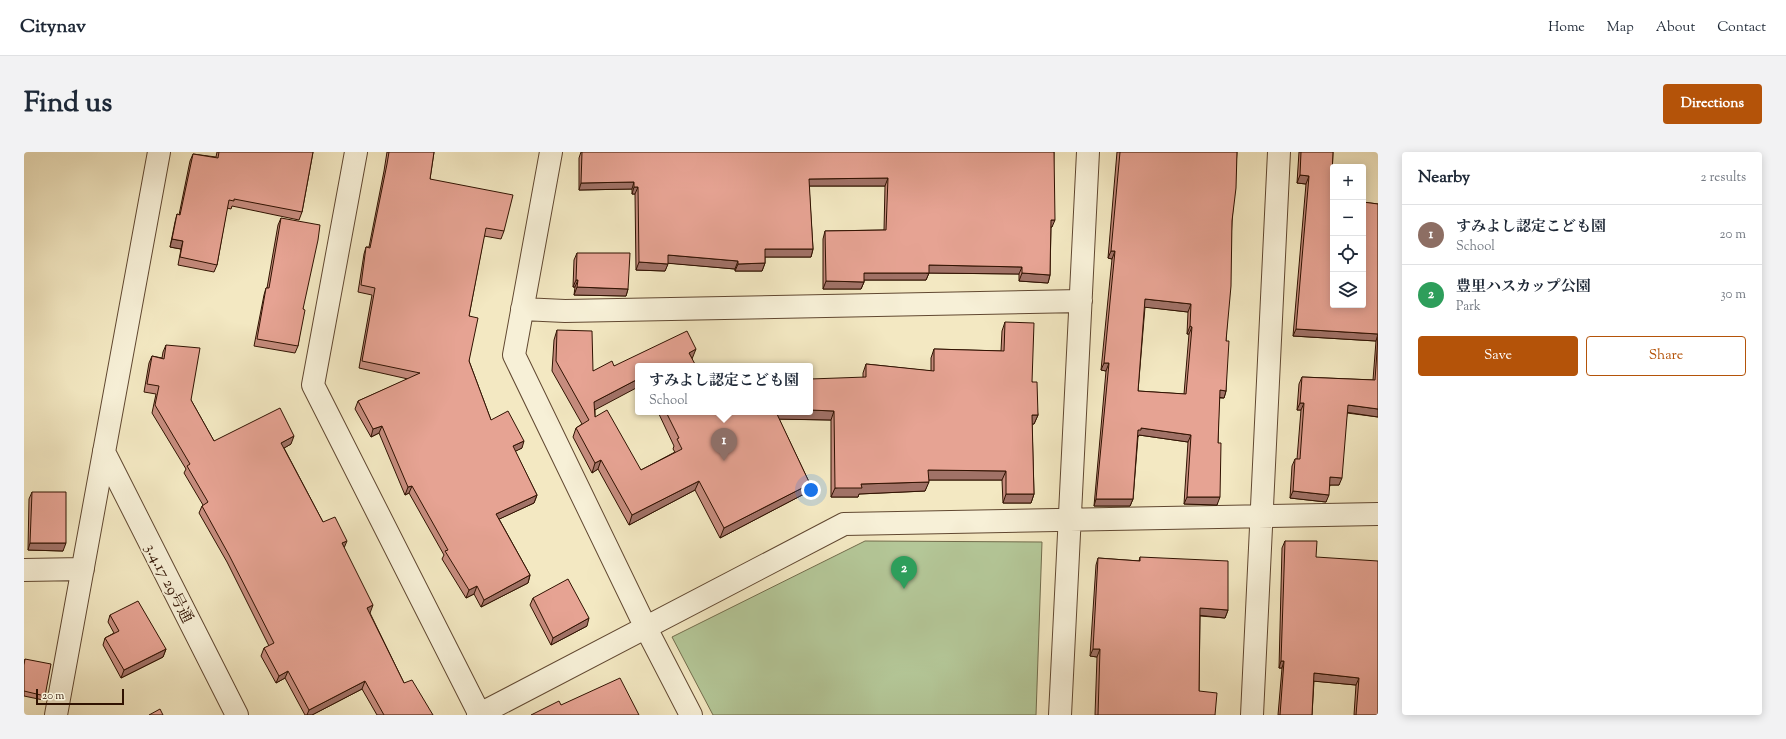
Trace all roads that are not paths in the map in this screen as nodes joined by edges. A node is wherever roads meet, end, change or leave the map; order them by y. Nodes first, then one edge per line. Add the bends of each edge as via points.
1 (159, 152) edge
2 (356, 152) edge
3 (551, 152) edge
4 (1088, 152) edge
5 (1279, 152) edge
6 (1081, 301) junction
7 (522, 309) junction
8 (104, 452) junction
9 (1378, 514) edge
10 (1262, 516) junction
11 (1070, 520) junction
12 (83, 569) junction
13 (24, 570) edge
14 (646, 628) junction
15 (56, 715) edge
16 (237, 715) edge
17 (479, 715) edge
18 (691, 715) edge
19 (1060, 715) edge
20 (1252, 715) edge

1 - 8 street
2 - 17 street via 313,385
3 - 7 street
4 - 6 street
5 - 10 street
6 - 7 street via 565,311
6 - 11 street
7 - 14 street via 514,355
8 - 12 street
8 - 16 street, 3.4.17 29号通
9 - 10 street
10 - 11 street
10 - 20 street
11 - 14 street via 844,524
11 - 19 street
12 - 13 street
12 - 15 street
14 - 17 street
14 - 18 street

